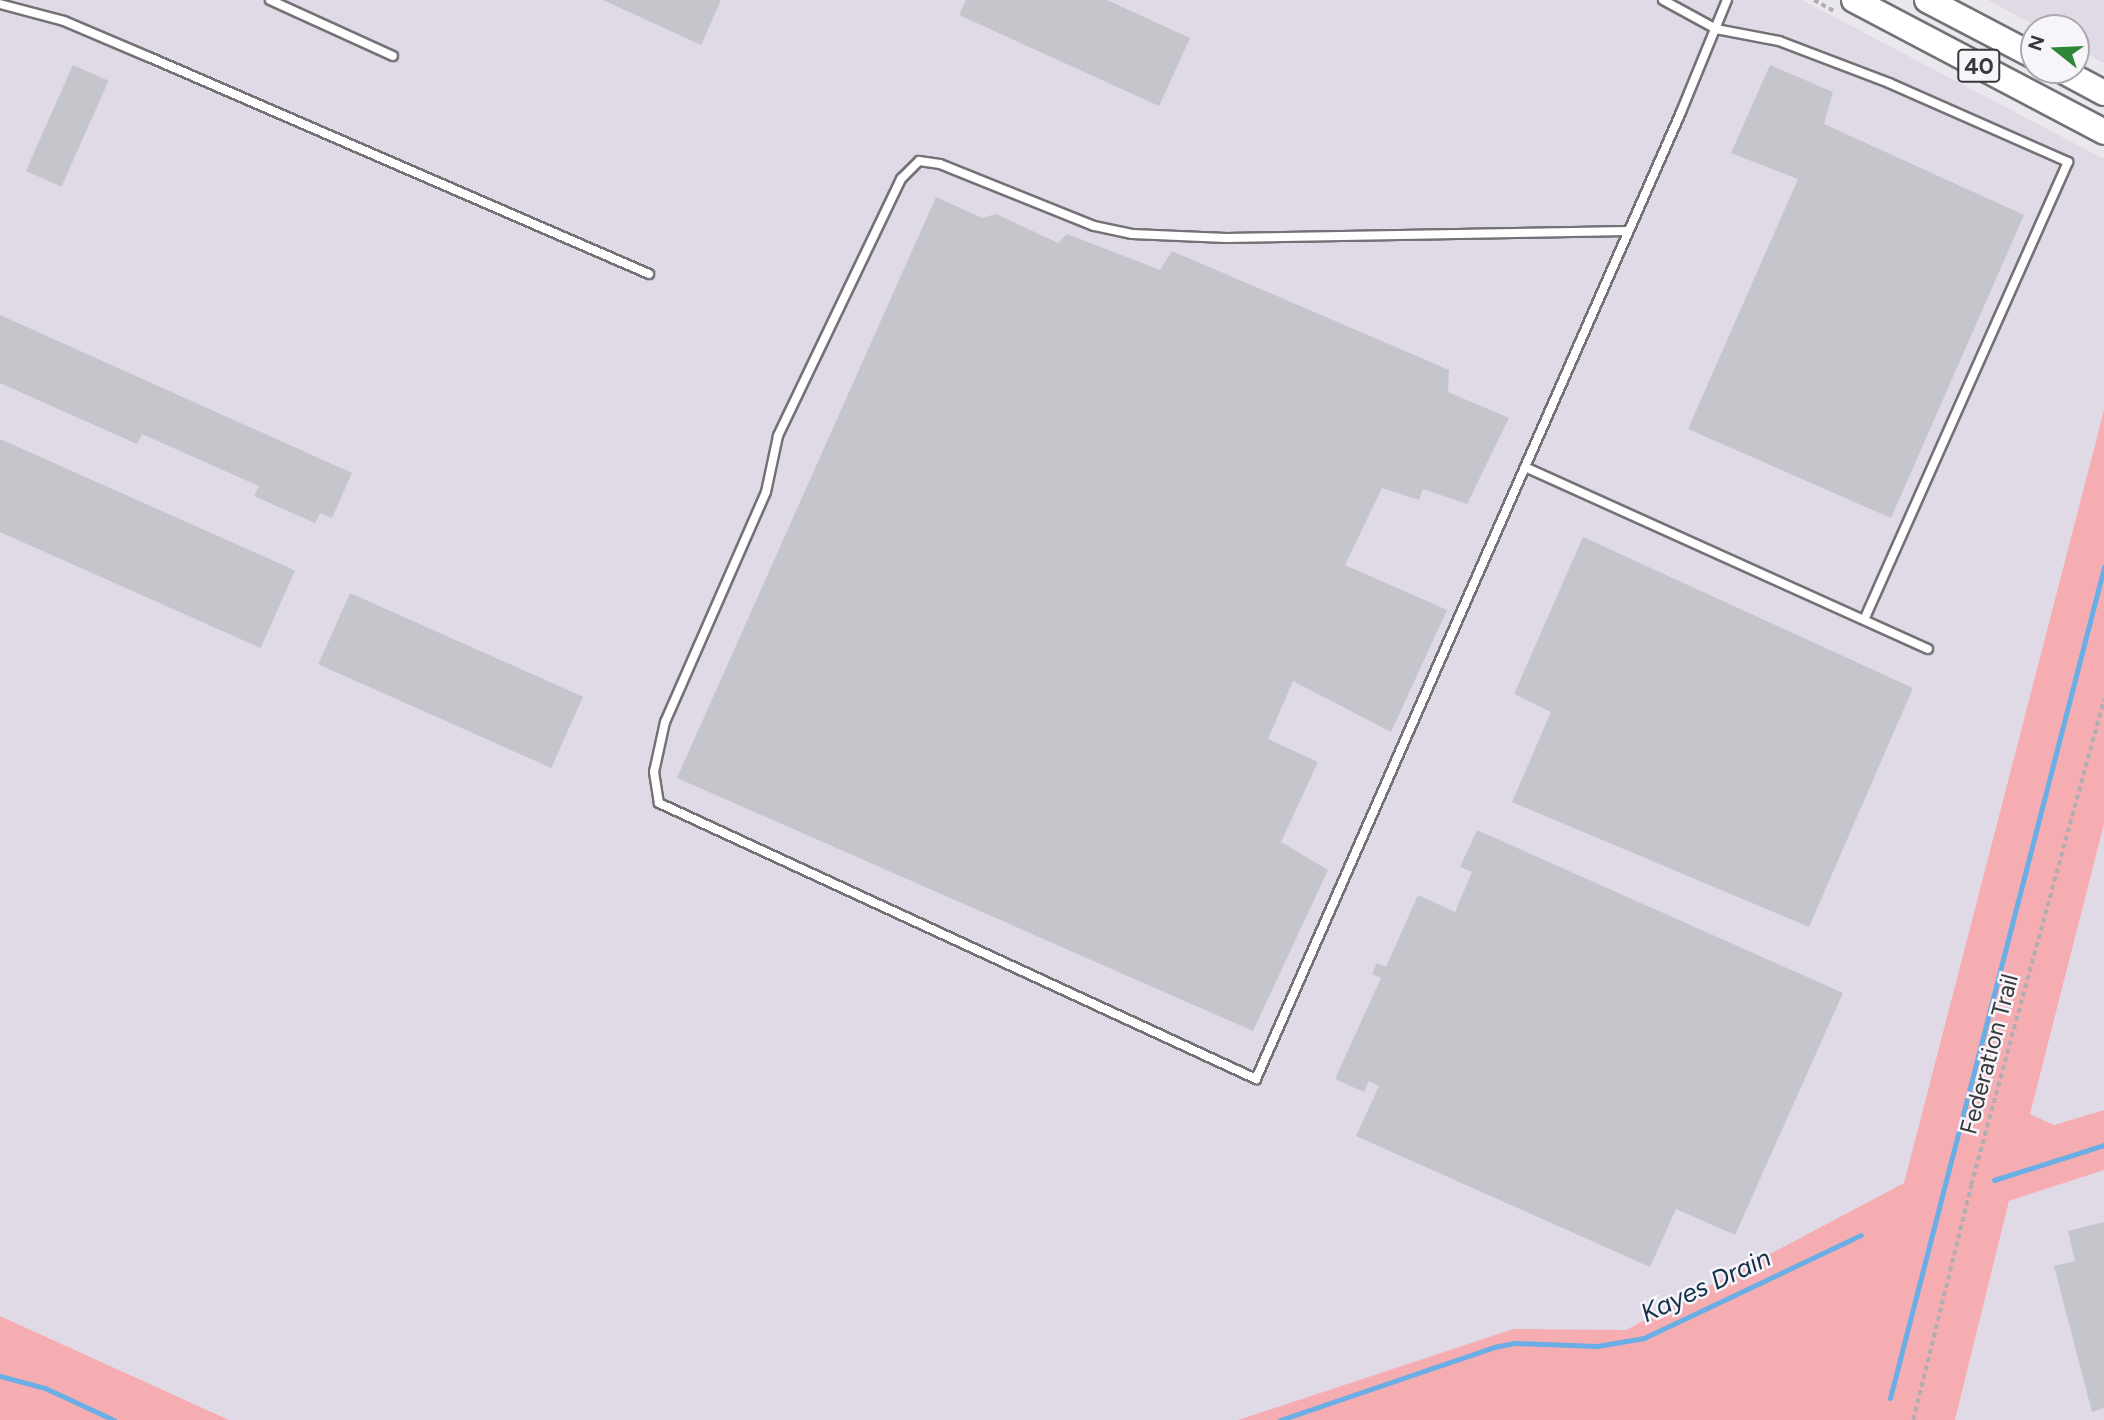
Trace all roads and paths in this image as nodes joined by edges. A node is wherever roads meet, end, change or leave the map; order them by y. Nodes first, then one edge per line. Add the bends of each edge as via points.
1 (270, 0) edge
2 (1663, 0) edge
3 (1727, 0) edge
4 (1854, 0) edge
5 (1927, 0) edge
6 (0, 4) edge
7 (1716, 29) junction
8 (2020, 49) edge
9 (393, 56) dead end
10 (2087, 84) edge
11 (2104, 93) edge
12 (2104, 132) edge
13 (1628, 231) junction
14 (649, 274) dead end
15 (1525, 467) junction
16 (1864, 620) junction
17 (1928, 649) dead end
18 (2104, 699) edge
19 (1913, 1420) edge

1 - 9 lane
2 - 7 lane
3 - 7 lane
4 - 12 main road, 40
5 - 8 main road, 40
6 - 14 lane via 64,21
7 - 13 lane
7 - 16 lane via 1791,46 2068,162
10 - 11 main road
13 - 15 lane
13 - 15 lane via 1226,238 1132,234 1094,226 940,164 919,161 901,180 778,436 766,492 665,722 654,772 659,803 1256,1079
15 - 16 lane
16 - 17 lane
18 - 19 path, Federation Trail via 1971,1185

